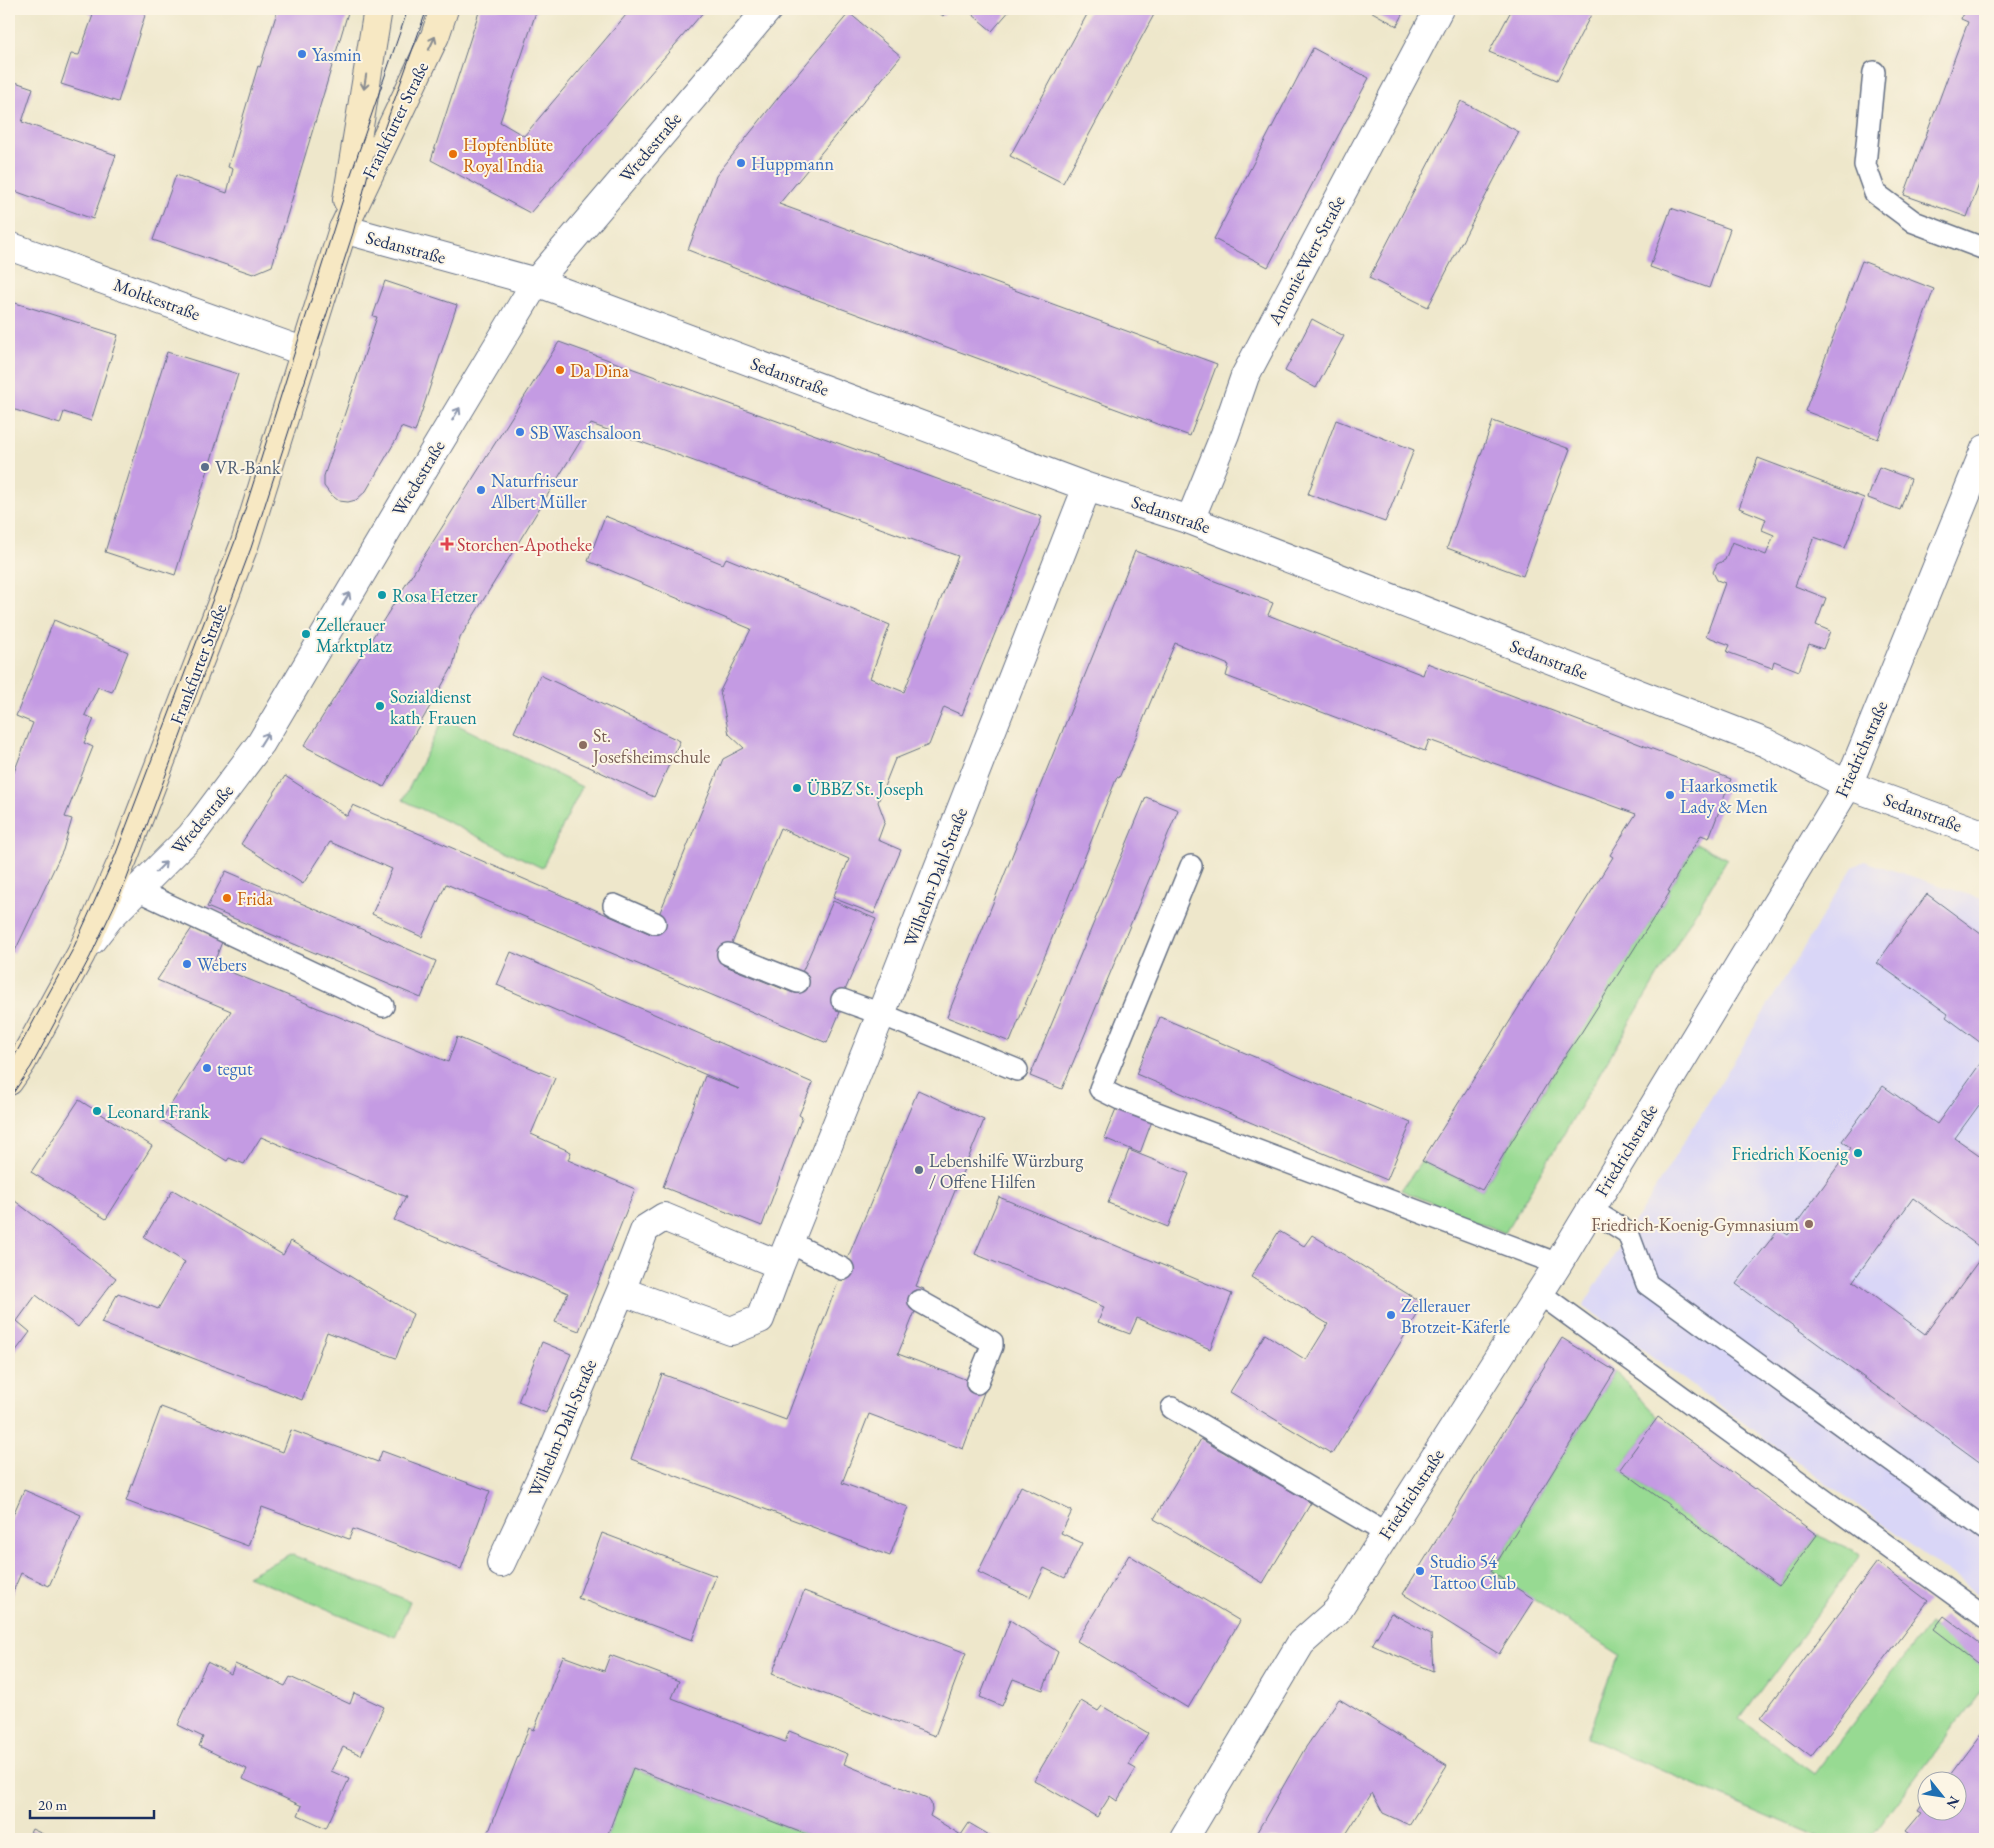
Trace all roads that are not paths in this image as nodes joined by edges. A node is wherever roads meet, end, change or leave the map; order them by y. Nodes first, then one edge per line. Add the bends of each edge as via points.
1 (378, 9) edge
2 (444, 9) edge
3 (768, 9) edge
4 (1439, 9) edge
5 (1874, 72) dead end
6 (343, 229) junction
7 (9, 246) edge
8 (1985, 249) edge
9 (536, 282) junction
10 (305, 352) junction
11 (1985, 448) edge
12 (1087, 487) junction
13 (1190, 520) junction
14 (1848, 785) junction
15 (1985, 835) edge
16 (1191, 866) dead end
17 (137, 890) junction
18 (614, 905) dead end
19 (655, 922) dead end
20 (81, 954) junction
21 (728, 954) dead end
22 (798, 982) dead end
23 (842, 1000) dead end
24 (383, 1006) dead end
25 (881, 1014) junction
26 (1016, 1070) dead end
27 (9, 1081) edge
28 (1590, 1209) junction
29 (784, 1254) junction
30 (1558, 1264) junction
31 (843, 1268) dead end
32 (621, 1291) junction
33 (1539, 1293) junction
34 (919, 1301) dead end
35 (977, 1383) dead end
36 (1172, 1408) dead end
37 (1985, 1529) edge
38 (1386, 1533) junction
39 (501, 1563) dead end
40 (1985, 1618) edge
41 (1184, 1839) edge

1 -> 6 street, Frankfurter Straße
6 -> 2 street, Frankfurter Straße via 435,36
3 - 9 street, Wredestraße
4 - 13 street, Antonie-Werr-Straße via 1245,376
5 - 8 lane via 1865,165 1874,193 1914,222
6 - 9 street, Sedanstraße
6 - 10 street, Frankfurter Straße
7 - 10 street, Moltkestraße
9 - 12 street, Sedanstraße
17 -> 9 street, Wredestraße via 191,836 261,743
10 - 20 street, Frankfurter Straße via 244,544 123,859
11 - 14 street, Friedrichstraße
12 - 13 street, Sedanstraße
12 - 25 street, Wilhelm-Dahl-Straße
13 - 14 street, Sedanstraße via 1766,743
14 - 15 street, Sedanstraße
14 - 28 street, Friedrichstraße
16 - 30 lane via 1100,1089
17 - 20 street, Wredestraße via 109,918
17 - 24 lane
18 - 19 lane
20 - 27 street, Frankfurter Straße
21 - 22 lane
23 - 25 lane
25 - 26 lane
25 - 29 street, Wilhelm-Dahl-Straße
28 - 30 street, Friedrichstraße
28 - 37 lane via 1628,1233 1648,1284
29 - 31 lane
29 - 32 street, Wilhelm-Dahl-Straße via 664,1217 644,1229
29 - 32 street, Wilhelm-Dahl-Straße via 760,1319 731,1331
30 - 33 street, Friedrichstraße
32 - 39 street, Wilhelm-Dahl-Straße via 546,1468
33 - 38 street, Friedrichstraße
33 - 40 lane
34 - 35 lane via 992,1342
36 - 38 lane
38 - 41 street, Friedrichstraße via 1337,1611 1301,1643

